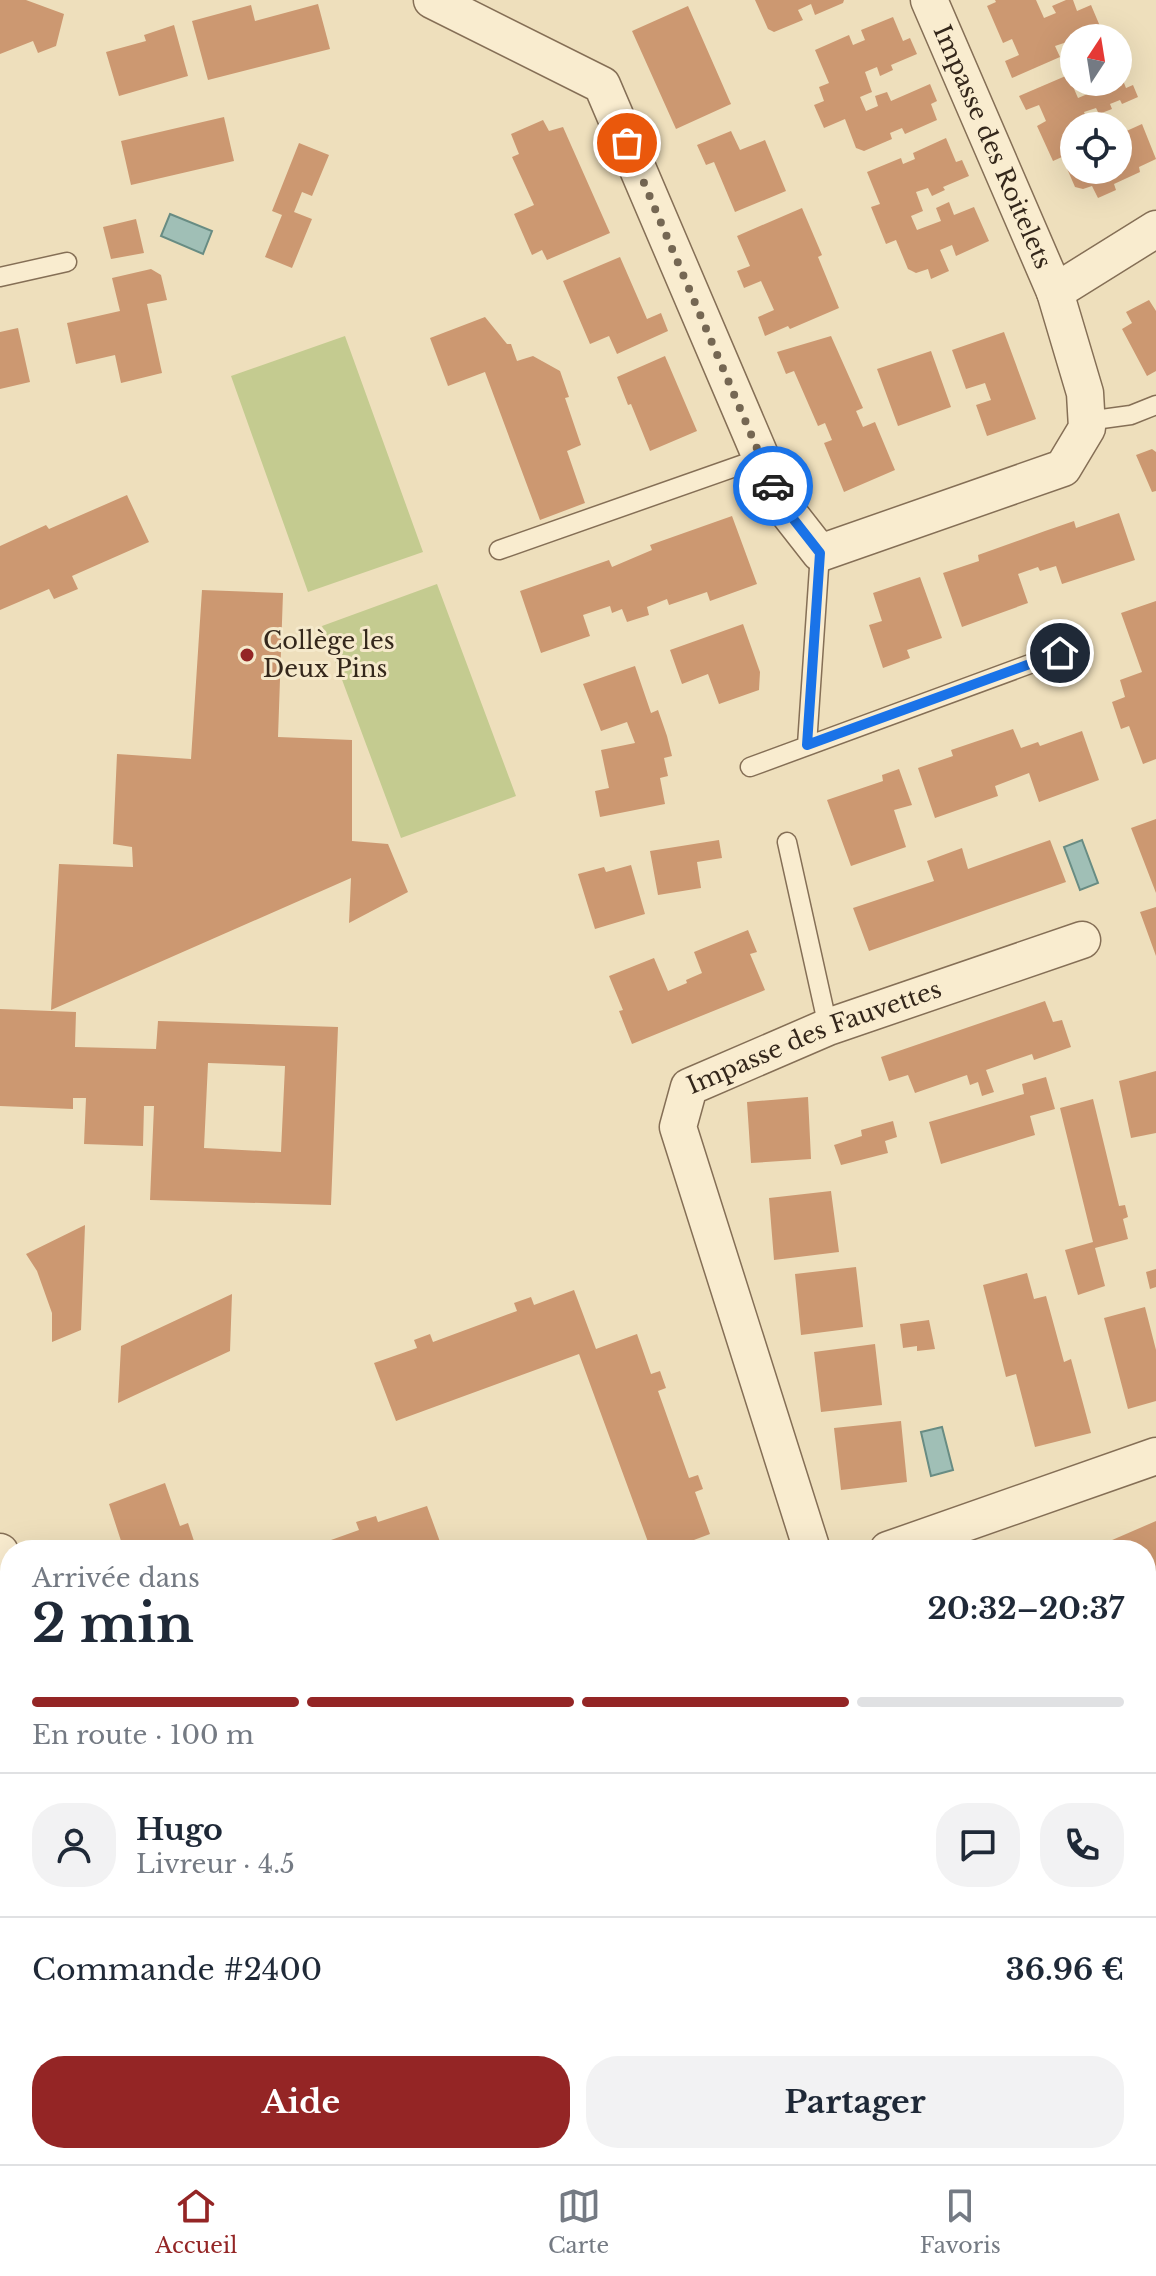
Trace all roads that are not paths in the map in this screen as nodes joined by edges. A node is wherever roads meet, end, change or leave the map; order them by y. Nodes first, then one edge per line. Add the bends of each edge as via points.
1 (432, 0) edge
2 (929, 0) edge
3 (1156, 229) edge
4 (67, 262) dead end
5 (0, 277) edge
6 (1055, 292) junction
7 (1156, 405) edge
8 (1087, 421) junction
9 (761, 458) junction
10 (499, 550) dead end
11 (820, 553) junction
12 (1060, 653) dead end
13 (807, 745) junction
14 (750, 767) dead end
15 (787, 842) dead end
16 (1082, 940) dead end
17 (828, 1027) junction
18 (1156, 1456) edge
19 (809, 1540) edge
20 (919, 1540) edge

1 - 9 street via 602,85
2 - 6 street, Impasse des Roitelets
3 - 6 street
4 - 5 lane
6 - 8 street, Impasse des Roitelets via 1085,393
7 - 8 lane via 1131,415
8 - 11 street via 1063,468
9 - 10 lane
9 - 11 street via 780,502
11 - 13 lane
12 - 13 lane
13 - 14 lane
15 - 17 lane
16 - 17 street, Impasse des Fauvettes
17 - 19 street, Impasse des Fauvettes via 689,1087 678,1127
18 - 20 street

